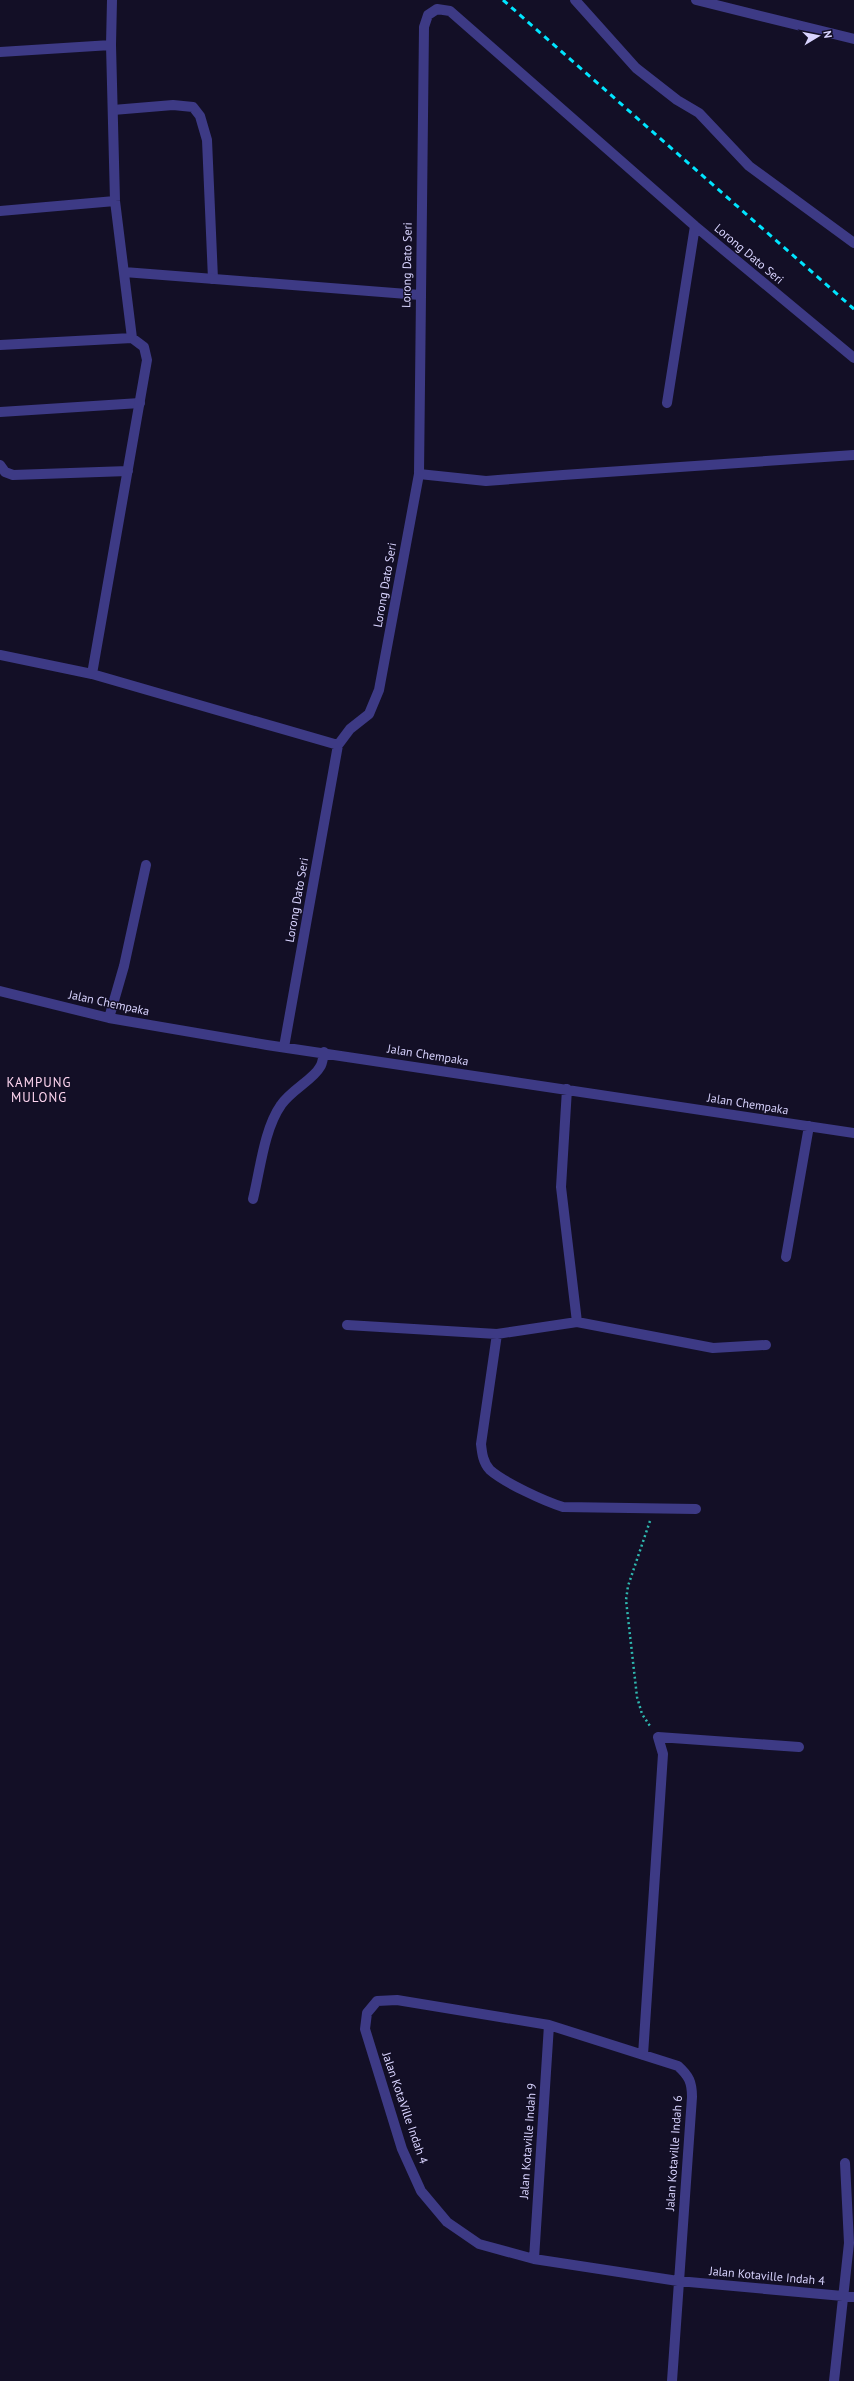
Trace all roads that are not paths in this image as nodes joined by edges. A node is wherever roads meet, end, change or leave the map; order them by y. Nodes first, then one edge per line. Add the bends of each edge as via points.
1 (112, 0) edge
2 (575, 0) edge
3 (696, 0) edge
4 (721, 3) edge
5 (854, 39) edge
6 (111, 45) junction
7 (0, 52) edge
8 (113, 110) junction
9 (115, 202) junction
10 (0, 211) edge
11 (695, 226) junction
12 (854, 243) edge
13 (124, 272) junction
14 (213, 279) junction
15 (420, 295) junction
16 (132, 338) junction
17 (0, 345) edge
18 (854, 358) edge
19 (140, 403) junction
20 (667, 403) dead end
21 (0, 412) edge
22 (854, 455) edge
23 (0, 464) edge
24 (128, 471) junction
25 (419, 474) junction
26 (0, 655) edge
27 (92, 674) junction
28 (338, 745) junction
29 (146, 865) dead end
30 (0, 991) edge
31 (109, 1018) junction
32 (284, 1047) junction
33 (324, 1052) junction
34 (567, 1089) junction
35 (809, 1126) junction
36 (854, 1133) edge
37 (253, 1199) dead end
38 (786, 1257) dead end
39 (577, 1322) junction
40 (347, 1325) dead end
41 (496, 1334) junction
42 (766, 1345) dead end
43 (696, 1509) dead end
44 (799, 1747) dead end
45 (549, 2025) junction
46 (643, 2055) junction
47 (845, 2164) dead end
48 (534, 2259) junction
49 (678, 2281) junction
50 (849, 2297) edge
51 (672, 2381) edge
52 (834, 2381) edge

1 - 6 street
2 - 12 street via 636,68 677,100 699,113 749,166
3 - 4 street
4 - 5 street
6 - 7 street
6 - 8 street
8 - 9 street
8 - 14 street via 173,105 193,107 200,116 207,140
9 - 10 street
9 - 13 street
11 - 15 street, Lorong Dato Seri via 450,11 437,9 428,15 424,26
11 - 18 street, Lorong Dato Seri
11 - 20 street
13 - 14 street
13 - 16 street
14 - 15 street
15 - 25 street, Lorong Dato Seri
16 - 17 street
16 - 19 street via 144,347 147,360
19 - 21 street
19 - 24 street
22 - 25 street via 486,482
23 - 24 street via 4,472 13,475
24 - 27 street
25 - 28 street, Lorong Dato Seri via 379,690 369,714 350,729
26 - 27 street
27 - 28 street
28 - 32 street, Lorong Dato Seri
29 - 31 street via 124,966
30 - 31 street, Jalan Chempaka
31 - 32 street, Jalan Chempaka
32 - 33 street, Jalan Chempaka
33 - 34 street, Jalan Chempaka
33 - 37 street via 321,1067 280,1105 271,1122
34 - 35 street, Jalan Chempaka
34 - 39 street via 561,1187
35 - 36 street, Jalan Chempaka
35 - 38 street
39 - 41 street
39 - 42 street via 713,1348
40 - 41 street
41 - 43 street via 481,1444 483,1457 490,1469 548,1502 563,1507
44 - 46 street via 658,1737 663,1754
45 - 46 street, Jalan Kotaville Indah 6
45 - 48 street, Jalan Kotaville Indah 9
45 - 48 street, Jalan KotaVille Indah 4 via 397,2000 377,2001 367,2013 365,2029 402,2149 421,2191 447,2222 480,2244
46 - 49 street, Jalan Kotaville Indah 6 via 678,2066 692,2085
47 - 50 street
48 - 49 street, Jalan KotaVille Indah 4
49 - 50 street, Jalan Kotaville Indah 4
49 - 51 street, Jalan Kotaville Indah 6
50 - 52 street

